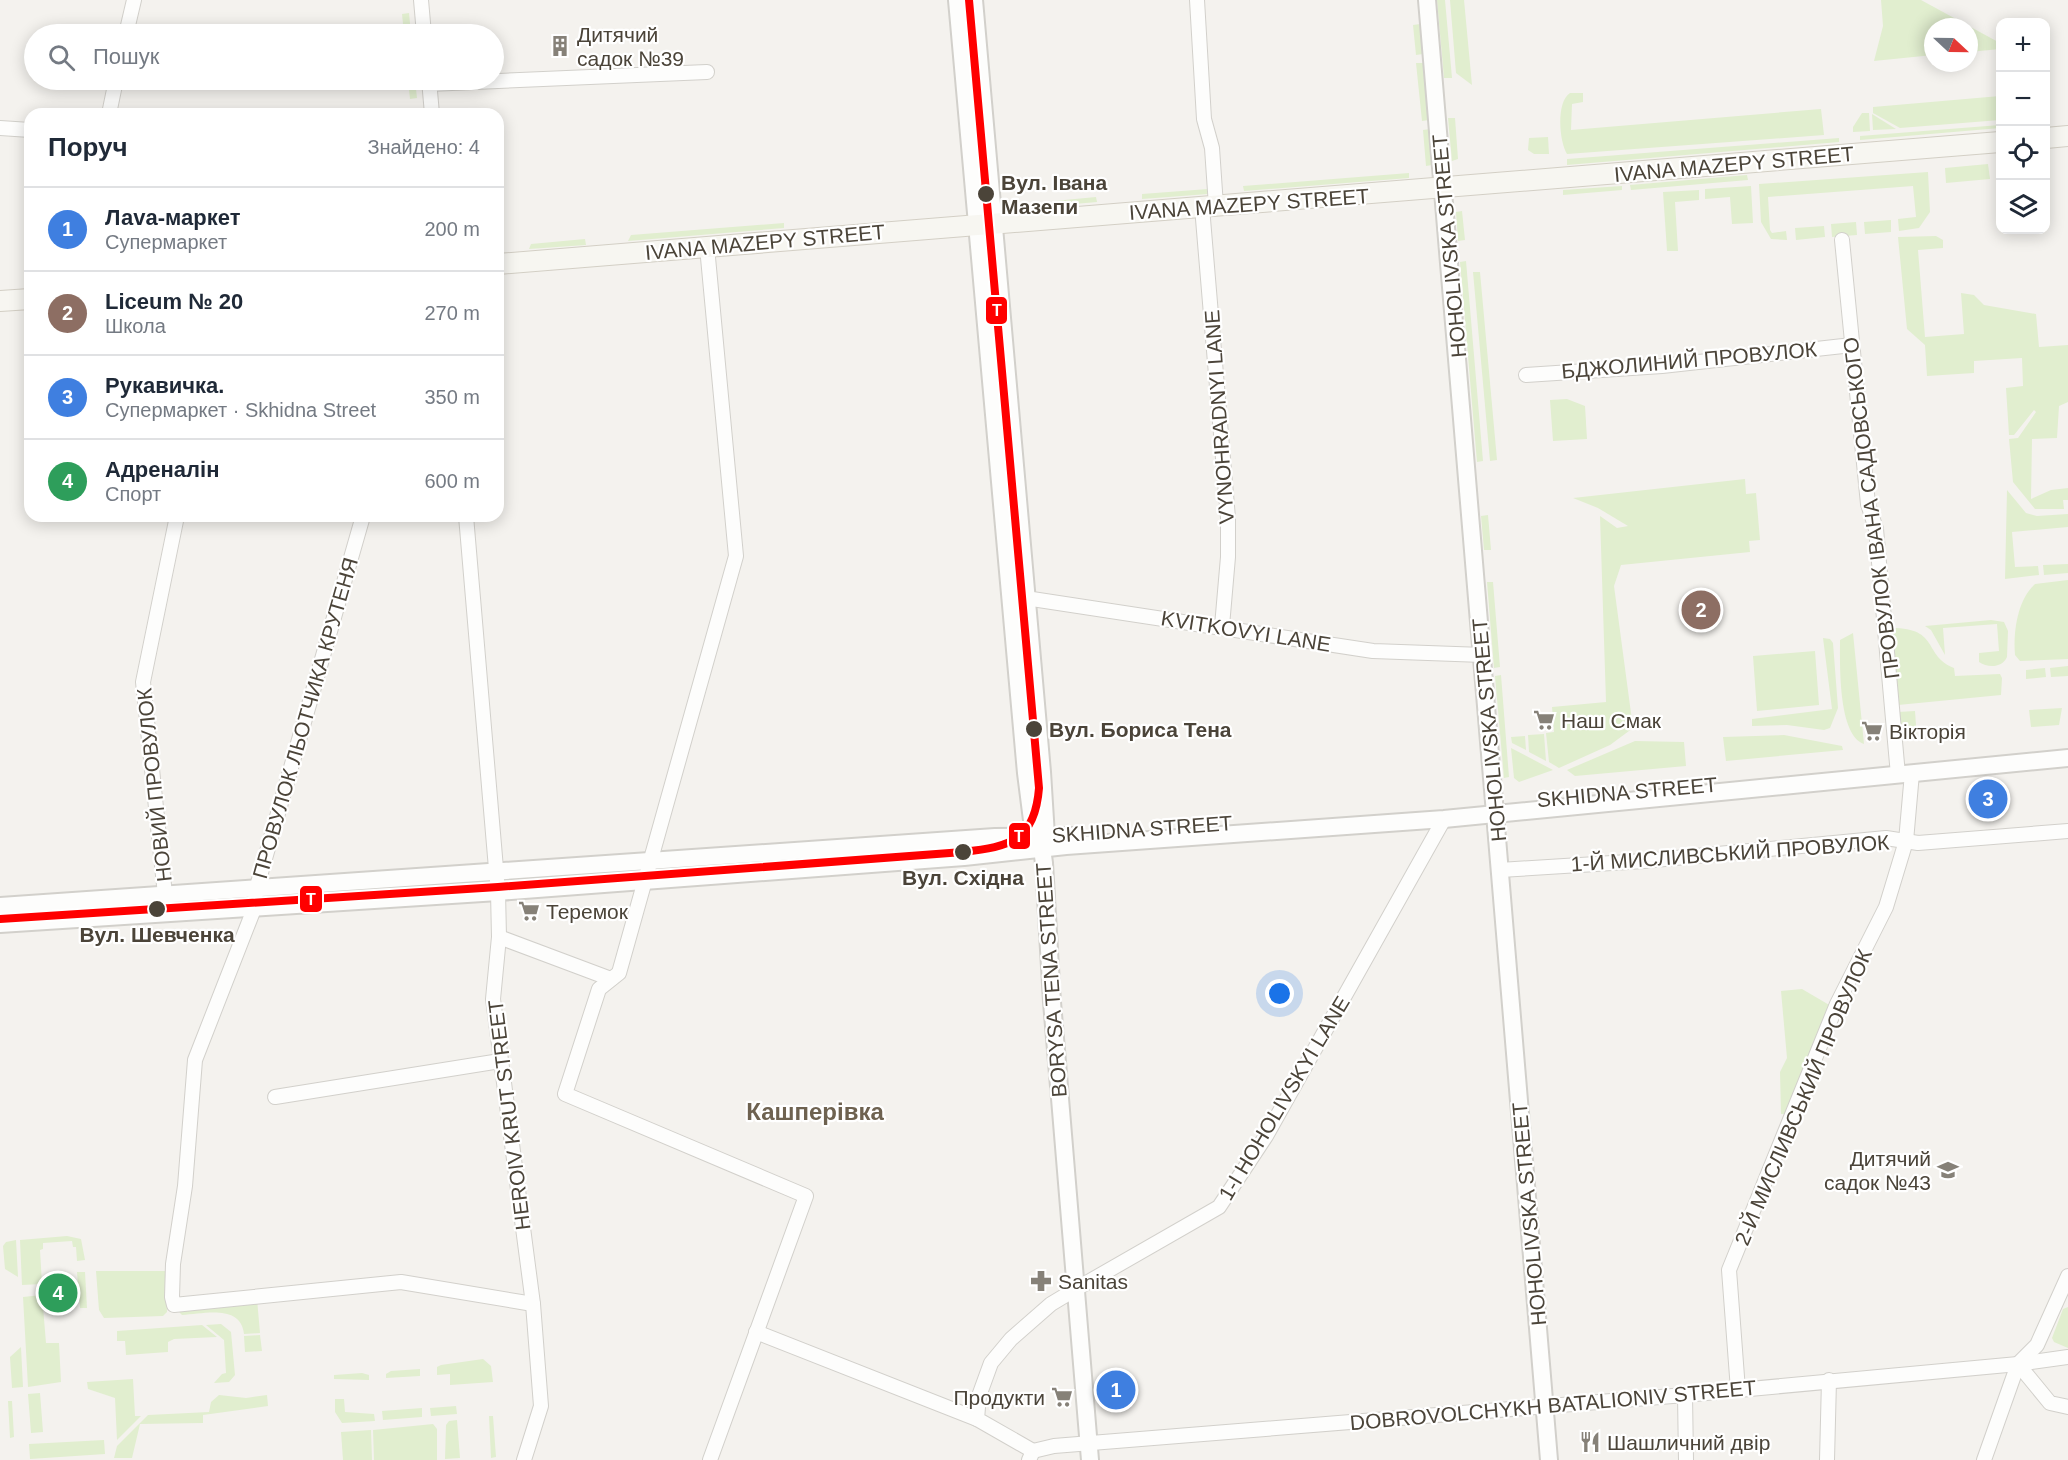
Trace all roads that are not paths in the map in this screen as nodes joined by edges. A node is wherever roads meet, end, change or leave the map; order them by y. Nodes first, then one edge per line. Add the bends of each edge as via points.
1 (134, 0) edge
2 (421, 0) edge
3 (957, 0) edge
4 (974, 0) edge
5 (1197, 0) edge
6 (1427, 0) edge
7 (128, 24) edge
8 (423, 24) edge
9 (707, 72) dead end
10 (504, 79) edge
11 (114, 90) edge
12 (430, 90) edge
13 (110, 108) edge
14 (431, 108) edge
15 (0, 128) edge
16 (24, 130) edge
17 (2068, 136) edge
18 (2050, 138) edge
19 (1996, 142) edge
20 (1444, 189) junction
21 (1209, 207) junction
22 (986, 224) junction
23 (1842, 240) dead end
24 (707, 247) junction
25 (504, 264) edge
26 (24, 299) edge
27 (0, 301) edge
28 (1852, 345) junction
29 (1526, 375) dead end
30 (176, 522) edge
31 (361, 522) edge
32 (467, 522) edge
33 (1019, 597) junction
34 (1222, 626) junction
35 (1483, 655) junction
36 (2068, 749) edge
37 (2068, 758) edge
38 (1903, 771) junction
39 (1495, 809) junction
40 (1444, 819) junction
41 (2068, 831) edge
42 (1041, 840) junction
43 (1906, 841) junction
44 (649, 861) junction
45 (1500, 870) junction
46 (497, 873) junction
47 (644, 880) junction
48 (256, 890) junction
49 (498, 892) junction
50 (166, 895) junction
51 (0, 906) edge
52 (254, 909) junction
53 (167, 914) junction
54 (0, 924) edge
55 (498, 937) junction
56 (611, 979) junction
57 (500, 1061) junction
58 (275, 1097) dead end
59 (2068, 1276) edge
60 (1076, 1289) junction
61 (533, 1304) junction
62 (756, 1332) junction
63 (2068, 1357) edge
64 (2018, 1364) junction
65 (1829, 1380) junction
66 (1738, 1390) junction
67 (1685, 1395) junction
68 (1544, 1405) junction
69 (2068, 1407) edge
70 (976, 1419) junction
71 (1090, 1452) edge
72 (1031, 1455) edge
73 (524, 1460) edge
74 (710, 1460) edge
75 (1549, 1460) edge
76 (1686, 1460) edge
77 (1827, 1460) edge
78 (1984, 1460) edge

1 - 7 street
2 - 8 street
3 - 22 street
4 - 22 street
5 - 21 street, VYNOHRADNYI LANE via 1204,119 1212,148
6 - 20 street, HOHOLIVSKA STREET
9 - 10 street
11 - 13 street
12 - 14 street
15 - 16 street
17 - 18 main road
19 - 20 main road, IVANA MAZEPY STREET
20 - 21 main road, IVANA MAZEPY STREET
20 - 35 street, HOHOLIVSKA STREET
21 - 22 main road, IVANA MAZEPY STREET
21 - 34 street, VYNOHRADNYI LANE via 1228,518
22 - 24 main road, IVANA MAZEPY STREET
22 - 33 street, BORYSA TENA STREET
23 - 28 street, ПРОВУЛОК ІВАНА САДОВСЬКОГО
24 - 25 main road, IVANA MAZEPY STREET
24 - 44 street via 736,556
26 - 27 main road
28 - 29 street, БДЖОЛИНИЙ ПРОВУЛОК via 1662,366
28 - 38 street, ПРОВУЛОК ІВАНА САДОВСЬКОГО via 1868,504 1876,529
30 - 50 street, НОВИЙ ПРОВУЛОК via 142,682
31 - 48 street, ПРОВУЛОК ЛЬОТЧИКА КРУТЕНЯ
32 - 46 street, HEROIV KRUT STREET
33 - 34 street, KVITKOVYI LANE
33 - 42 street, BORYSA TENA STREET
34 - 35 street, KVITKOVYI LANE via 1373,651
35 - 39 street, HOHOLIVSKA STREET
36 - 38 street, SKHIDNA STREET
37 - 38 street, SKHIDNA STREET
38 - 39 street, SKHIDNA STREET
38 - 43 street, 2-Й МИСЛИВСЬКИЙ ПРОВУЛОК
39 - 40 street, SKHIDNA STREET
39 - 42 street, SKHIDNA STREET
39 - 45 street, HOHOLIVSKA STREET
40 - 42 street, SKHIDNA STREET
40 - 60 street, 1-I HOHOLIVSKYI LANE via 1266,1136 1219,1208
41 - 43 street, 1-Й МИСЛИВСЬКИЙ ПРОВУЛОК
42 - 44 street, SKHIDNA STREET
42 - 47 street, SKHIDNA STREET via 964,857
42 - 60 street, BORYSA TENA STREET
43 - 45 street, 1-Й МИСЛИВСЬКИЙ ПРОВУЛОК via 1886,838
43 - 66 street, 2-Й МИСЛИВСЬКИЙ ПРОВУЛОК via 1886,907 1837,1004 1729,1269
44 - 46 street, SKHIDNA STREET
44 - 47 street
45 - 68 street, HOHOLIVSKA STREET
46 - 48 street, SKHIDNA STREET
46 - 49 street, HEROIV KRUT STREET
47 - 49 street, SKHIDNA STREET
47 - 56 street via 619,973
48 - 50 street, SKHIDNA STREET
48 - 52 street, ПРОВУЛОК ЛЬОТЧИКА КРУТЕНЯ
49 - 52 street, SKHIDNA STREET
49 - 55 street, HEROIV KRUT STREET
50 - 51 street, SKHIDNA STREET
50 - 53 street, НОВИЙ ПРОВУЛОК
52 - 53 street, SKHIDNA STREET
52 - 61 street, ПРОВУЛОК ЛЬОТЧИКА КРУТЕНЯ via 195,1060 185,1186 172,1264 174,1305 401,1282
53 - 54 street, SKHIDNA STREET
55 - 56 street
55 - 57 street, HEROIV KRUT STREET via 493,999
56 - 62 street via 599,989 565,1094 806,1196
57 - 58 street
57 - 61 street, HEROIV KRUT STREET
59 - 64 street via 2037,1346
60 - 70 street, 1-I HOHOLIVSKYI LANE via 1051,1304 1011,1339 991,1364 979,1396
60 - 71 street, BORYSA TENA STREET
61 - 73 street, HEROIV KRUT STREET via 541,1406
62 - 70 street
62 - 74 street
63 - 64 street, DOBROVOLCHYKH BATALIONIV STREET
64 - 65 street, DOBROVOLCHYKH BATALIONIV STREET
64 - 69 street via 2050,1403
64 - 78 street
65 - 66 street, DOBROVOLCHYKH BATALIONIV STREET
65 - 77 street
66 - 67 street, DOBROVOLCHYKH BATALIONIV STREET
67 - 68 street, DOBROVOLCHYKH BATALIONIV STREET
67 - 76 street
68 - 71 street, DOBROVOLCHYKH BATALIONIV STREET
68 - 75 street, HOHOLIVSKA STREET
70 - 72 street
71 - 72 street, DOBROVOLCHYKH BATALIONIV STREET via 1054,1446

